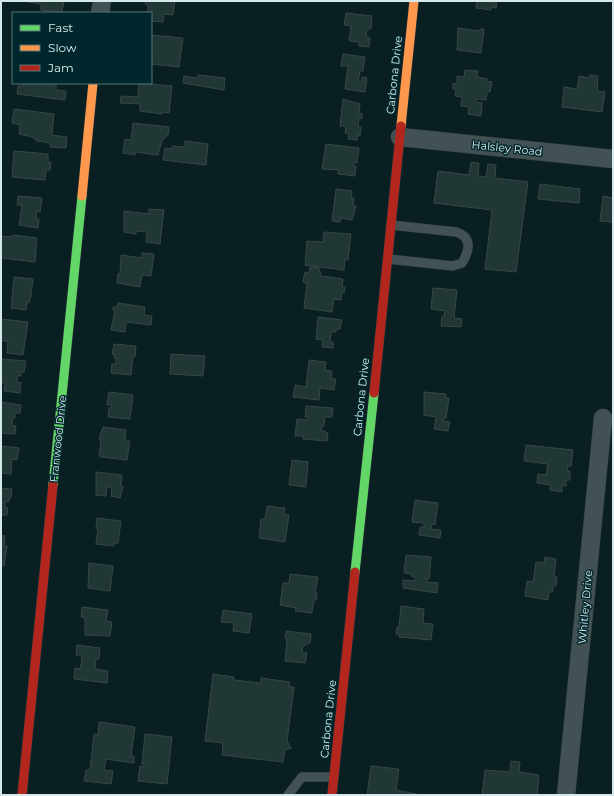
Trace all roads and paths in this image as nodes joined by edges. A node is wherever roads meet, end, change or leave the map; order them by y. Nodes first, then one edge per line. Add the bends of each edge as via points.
1 (102, 1) edge
2 (414, 1) edge
3 (100, 12) edge
4 (94, 84) edge
5 (400, 137) junction
6 (613, 159) edge
7 (391, 226) junction
8 (388, 259) junction
9 (603, 418) dead end
10 (334, 777) junction
11 (22, 795) edge
12 (288, 795) edge
13 (332, 795) edge
14 (566, 795) edge

1 - 3 street
2 - 5 street, Carbona Drive
4 - 11 street, Franwood Drive
5 - 6 street, Halsley Road
5 - 7 street, Carbona Drive
7 - 8 street, Carbona Drive
7 - 8 lane via 456,232 464,234 468,241 466,256 462,263 453,266
8 - 10 street, Carbona Drive
9 - 14 street, Whitley Drive
10 - 12 lane via 302,777
10 - 13 street, Carbona Drive

